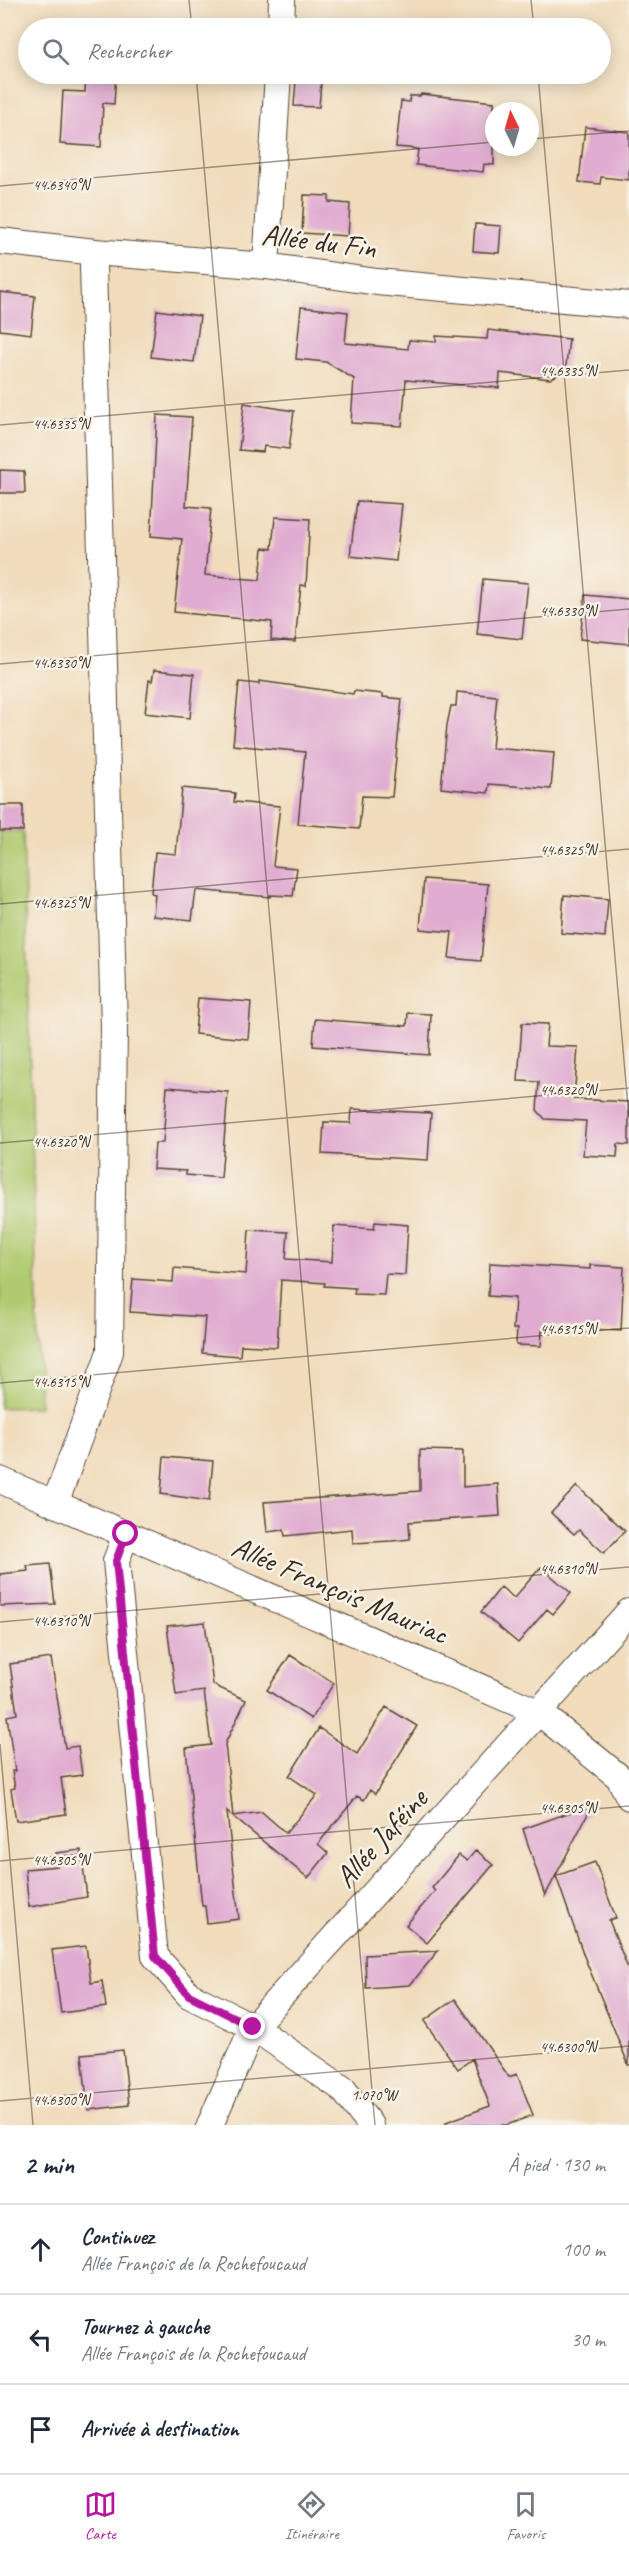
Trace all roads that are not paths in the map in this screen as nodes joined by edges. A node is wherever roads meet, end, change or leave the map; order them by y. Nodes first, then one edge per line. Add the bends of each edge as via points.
1 (282, 0) edge
2 (281, 18) edge
3 (277, 84) edge
4 (0, 241) edge
5 (95, 252) junction
6 (266, 266) junction
7 (629, 304) edge
8 (0, 1480) edge
9 (55, 1504) junction
10 (126, 1534) junction
11 (629, 1612) edge
12 (540, 1713) junction
13 (629, 1797) edge
14 (253, 2027) junction
15 (210, 2125) edge
16 (370, 2125) edge

1 - 2 street
3 - 6 street
4 - 5 street, Allée du Fin
5 - 6 street, Allée du Fin
5 - 9 street via 114,1028 110,1352
6 - 7 street, Allée du Fin via 377,282
8 - 9 street, Allée François Mauriac
9 - 10 street, Allée François Mauriac
10 - 12 street, Allée François Mauriac
10 - 14 street via 116,1561 155,1956 189,1995
11 - 12 street, Allée Jaféine
12 - 13 street, Allée François Mauriac via 619,1777
12 - 14 street, Allée Jaféine
14 - 15 street, Allée Jaféine
14 - 16 street via 343,2090

